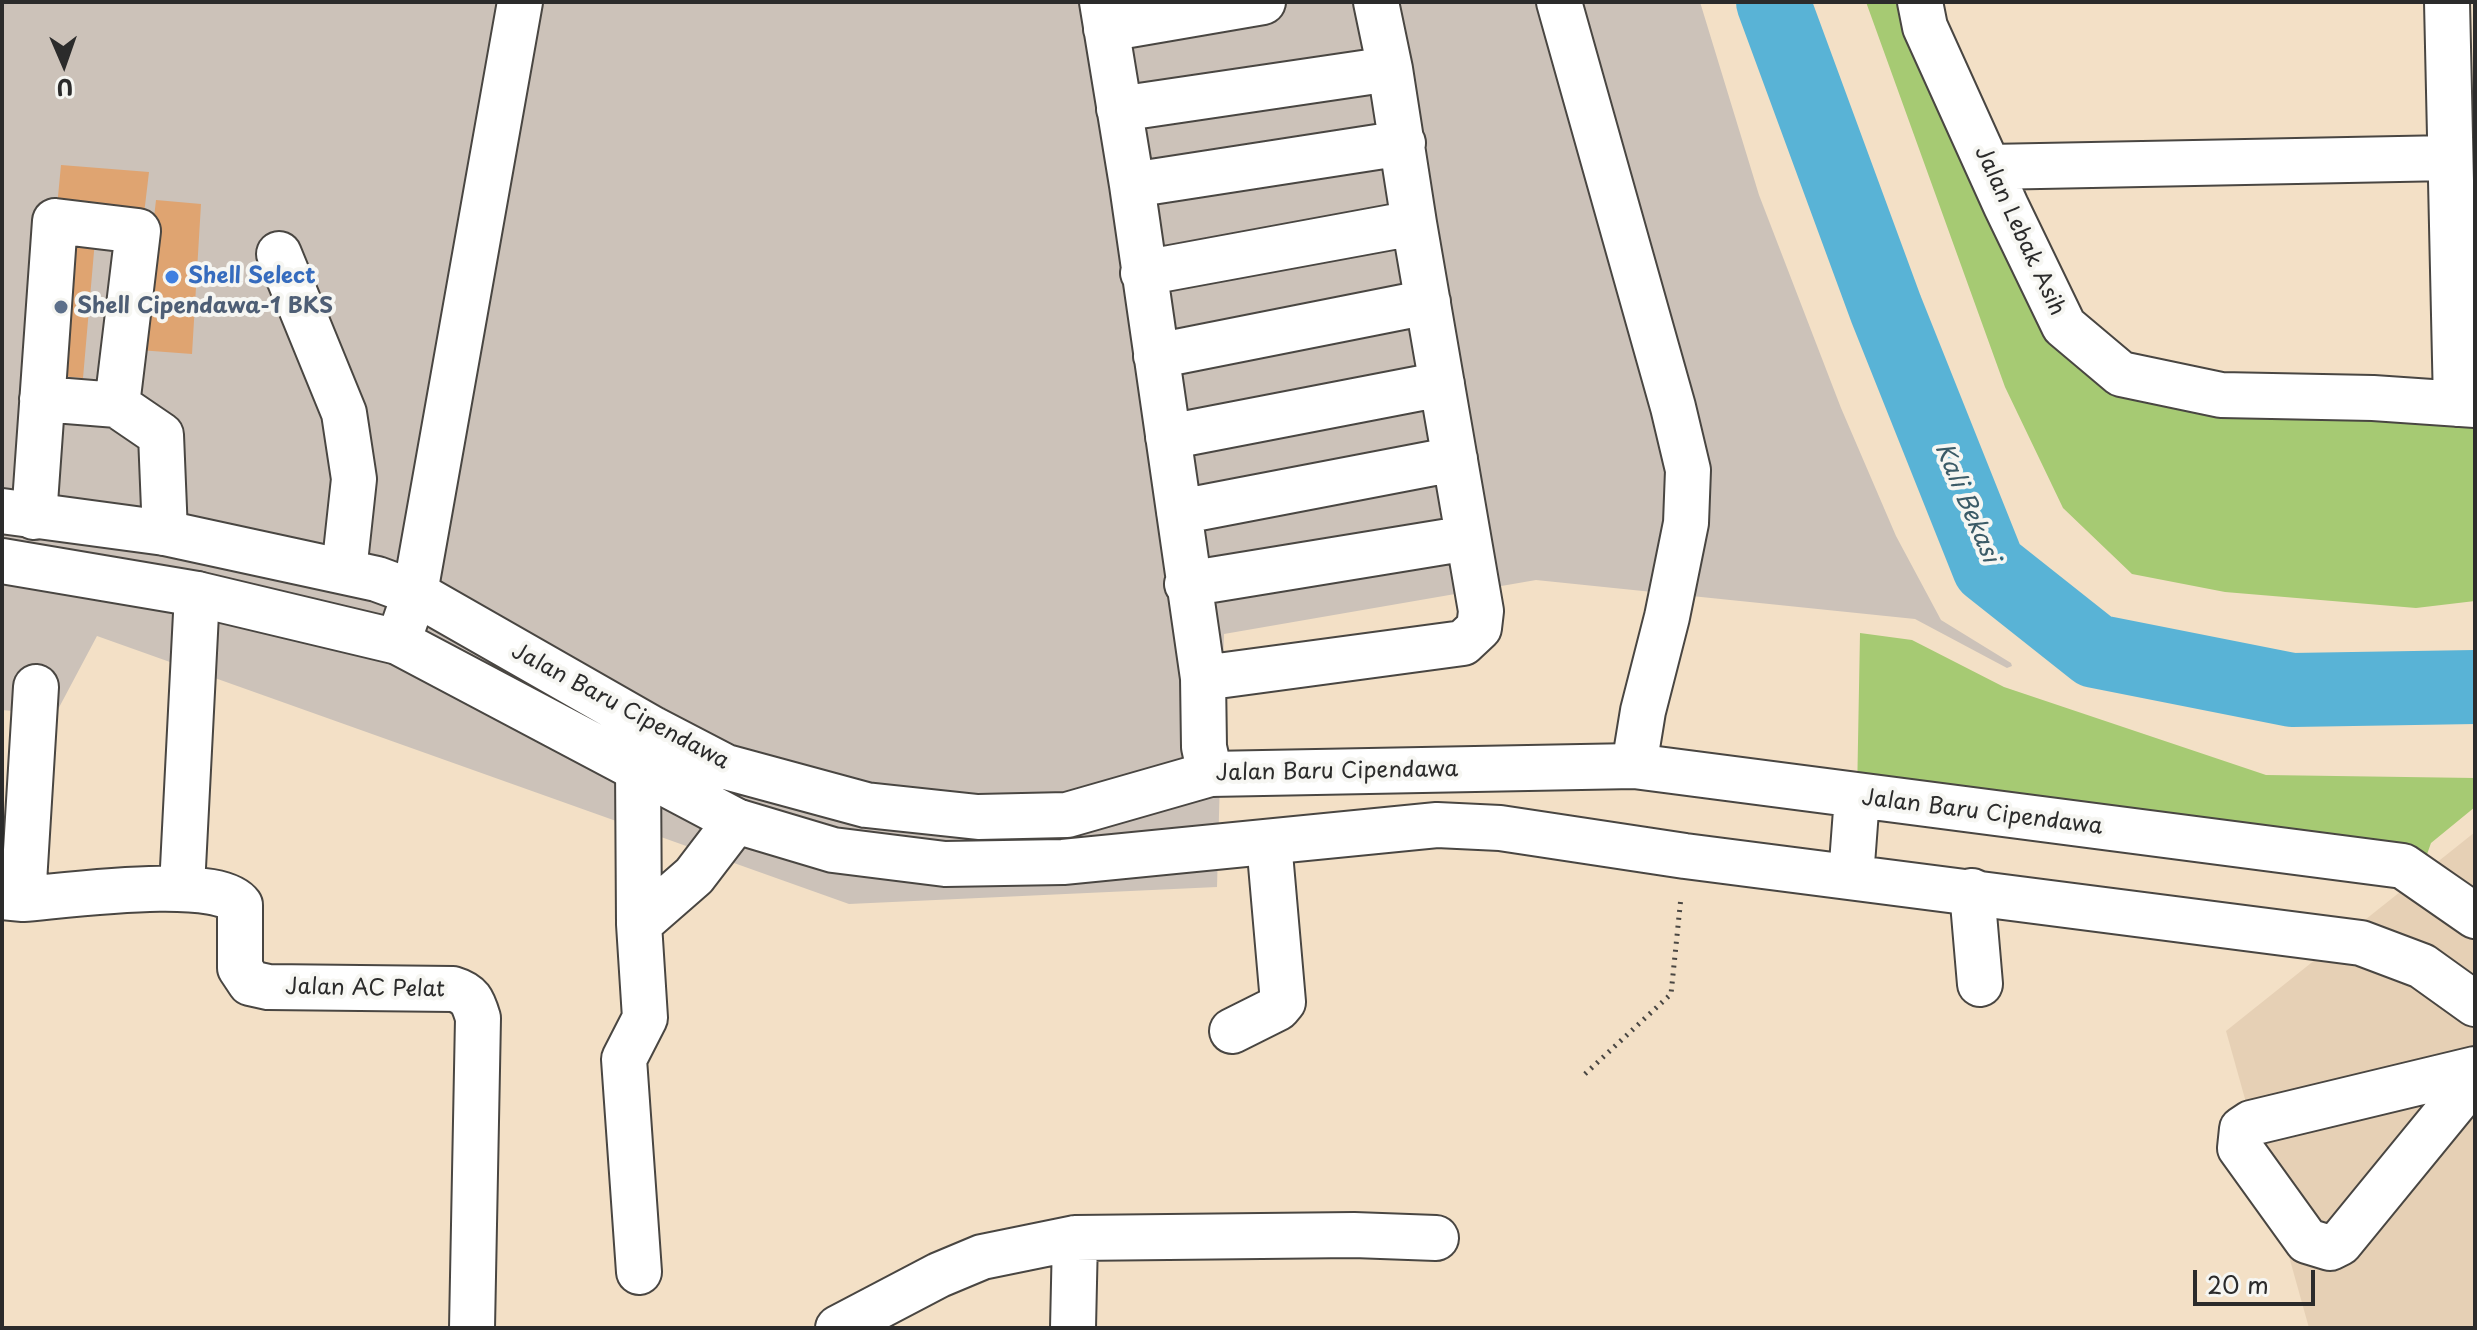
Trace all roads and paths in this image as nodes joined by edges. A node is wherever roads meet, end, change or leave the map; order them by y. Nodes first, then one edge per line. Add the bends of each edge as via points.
1 (520, 2) edge
2 (1263, 2) edge
3 (1376, 2) edge
4 (1559, 2) edge
5 (2447, 2) edge
6 (1920, 4) edge
7 (1104, 15) edge
8 (1390, 69) junction
9 (1119, 109) junction
10 (1403, 143) junction
11 (2450, 158) junction
12 (1989, 167) junction
13 (1132, 185) junction
14 (1414, 223) junction
15 (279, 254) dead end
16 (1143, 273) junction
17 (1428, 302) junction
18 (1156, 356) junction
19 (1442, 384) junction
20 (42, 399) junction
21 (2466, 404) edge
22 (117, 405) junction
23 (1168, 437) junction
24 (1455, 459) junction
25 (1179, 512) junction
26 (18, 514) edge
27 (165, 533) junction
28 (1468, 538) junction
29 (2, 561) edge
30 (344, 571) junction
31 (1187, 584) junction
32 (415, 593) junction
33 (197, 594) junction
34 (398, 642) junction
35 (1203, 678) junction
36 (36, 687) dead end
37 (1634, 766) junction
38 (638, 767) junction
39 (1210, 774) junction
40 (1857, 797) junction
41 (736, 821) junction
42 (1269, 842) junction
43 (1685, 856) junction
44 (1851, 877) junction
45 (182, 887) junction
46 (1972, 891) junction
47 (13, 898) edge
48 (2475, 916) edge
49 (639, 924) junction
50 (1980, 984) dead end
51 (2475, 1004) edge
52 (1232, 1031) dead end
53 (2475, 1069) edge
54 (1585, 1074) dead end
55 (2475, 1078) edge
56 (1075, 1238) junction
57 (1436, 1238) dead end
58 (639, 1272) dead end
59 (472, 1328) edge
60 (838, 1328) edge
61 (1073, 1328) edge

1 - 32 street
2 - 7 street
3 - 8 street
4 - 37 street via 1688,470 1686,523
5 - 11 street
6 - 12 street, Jalan Lebak Asih via 1925,27
7 - 9 street
8 - 9 street
8 - 10 street
9 - 13 street
10 - 13 street
10 - 14 street
11 - 12 street
11 - 21 street
12 - 21 street, Jalan Lebak Asih via 2064,326 2121,374 2221,395
13 - 16 street
14 - 16 street
14 - 17 street
15 - 30 street via 344,413 354,479
16 - 18 street
17 - 18 street
17 - 19 street
18 - 23 street
19 - 23 street
19 - 24 street
20 - 22 street
20 - 22 street via 55,221 138,231
20 - 26 street
22 - 27 street via 161,435
23 - 25 street
24 - 25 street
24 - 28 street
25 - 31 street
26 - 27 street, Jalan Baru Cipendawa
27 - 30 street, Jalan Baru Cipendawa
28 - 31 street
28 - 35 street via 1481,611 1479,628 1463,643
29 - 33 street, Jalan Baru Cipendawa
30 - 32 street, Jalan Baru Cipendawa
31 - 35 street
32 - 34 street
32 - 39 street, Jalan Baru Cipendawa via 726,767 866,805 978,817 1067,815
33 - 34 street, Jalan Baru Cipendawa
33 - 45 street
34 - 38 street, Jalan Baru Cipendawa
35 - 39 street via 1204,747
36 - 47 street
37 - 39 street, Jalan Baru Cipendawa
37 - 40 street, Jalan Baru Cipendawa
38 - 41 street, Jalan Baru Cipendawa
38 - 49 street
40 - 44 street
40 - 48 street, Jalan Baru Cipendawa via 2403,866
41 - 42 street, Jalan Baru Cipendawa via 833,850 945,864 1063,862
41 - 49 street via 694,876
42 - 43 street, Jalan Baru Cipendawa via 1437,825 1500,828
42 - 52 street via 1283,1002
43 - 44 street, Jalan Baru Cipendawa
43 - 54 path via 1671,994
44 - 46 street, Jalan Baru Cipendawa
45 - 47 street, Jalan AC Pelat
45 - 59 street, Jalan AC Pelat via 223,893 240,905 240,968 250,983 453,989 473,1001 478,1018
46 - 50 street
46 - 51 street, Jalan Baru Cipendawa via 2361,943 2422,966
49 - 58 street via 645,1018 624,1059
53 - 55 street via 2251,1123 2242,1129 2240,1148 2307,1241 2330,1248 2340,1243
56 - 57 street
56 - 60 street via 982,1257
56 - 61 street

